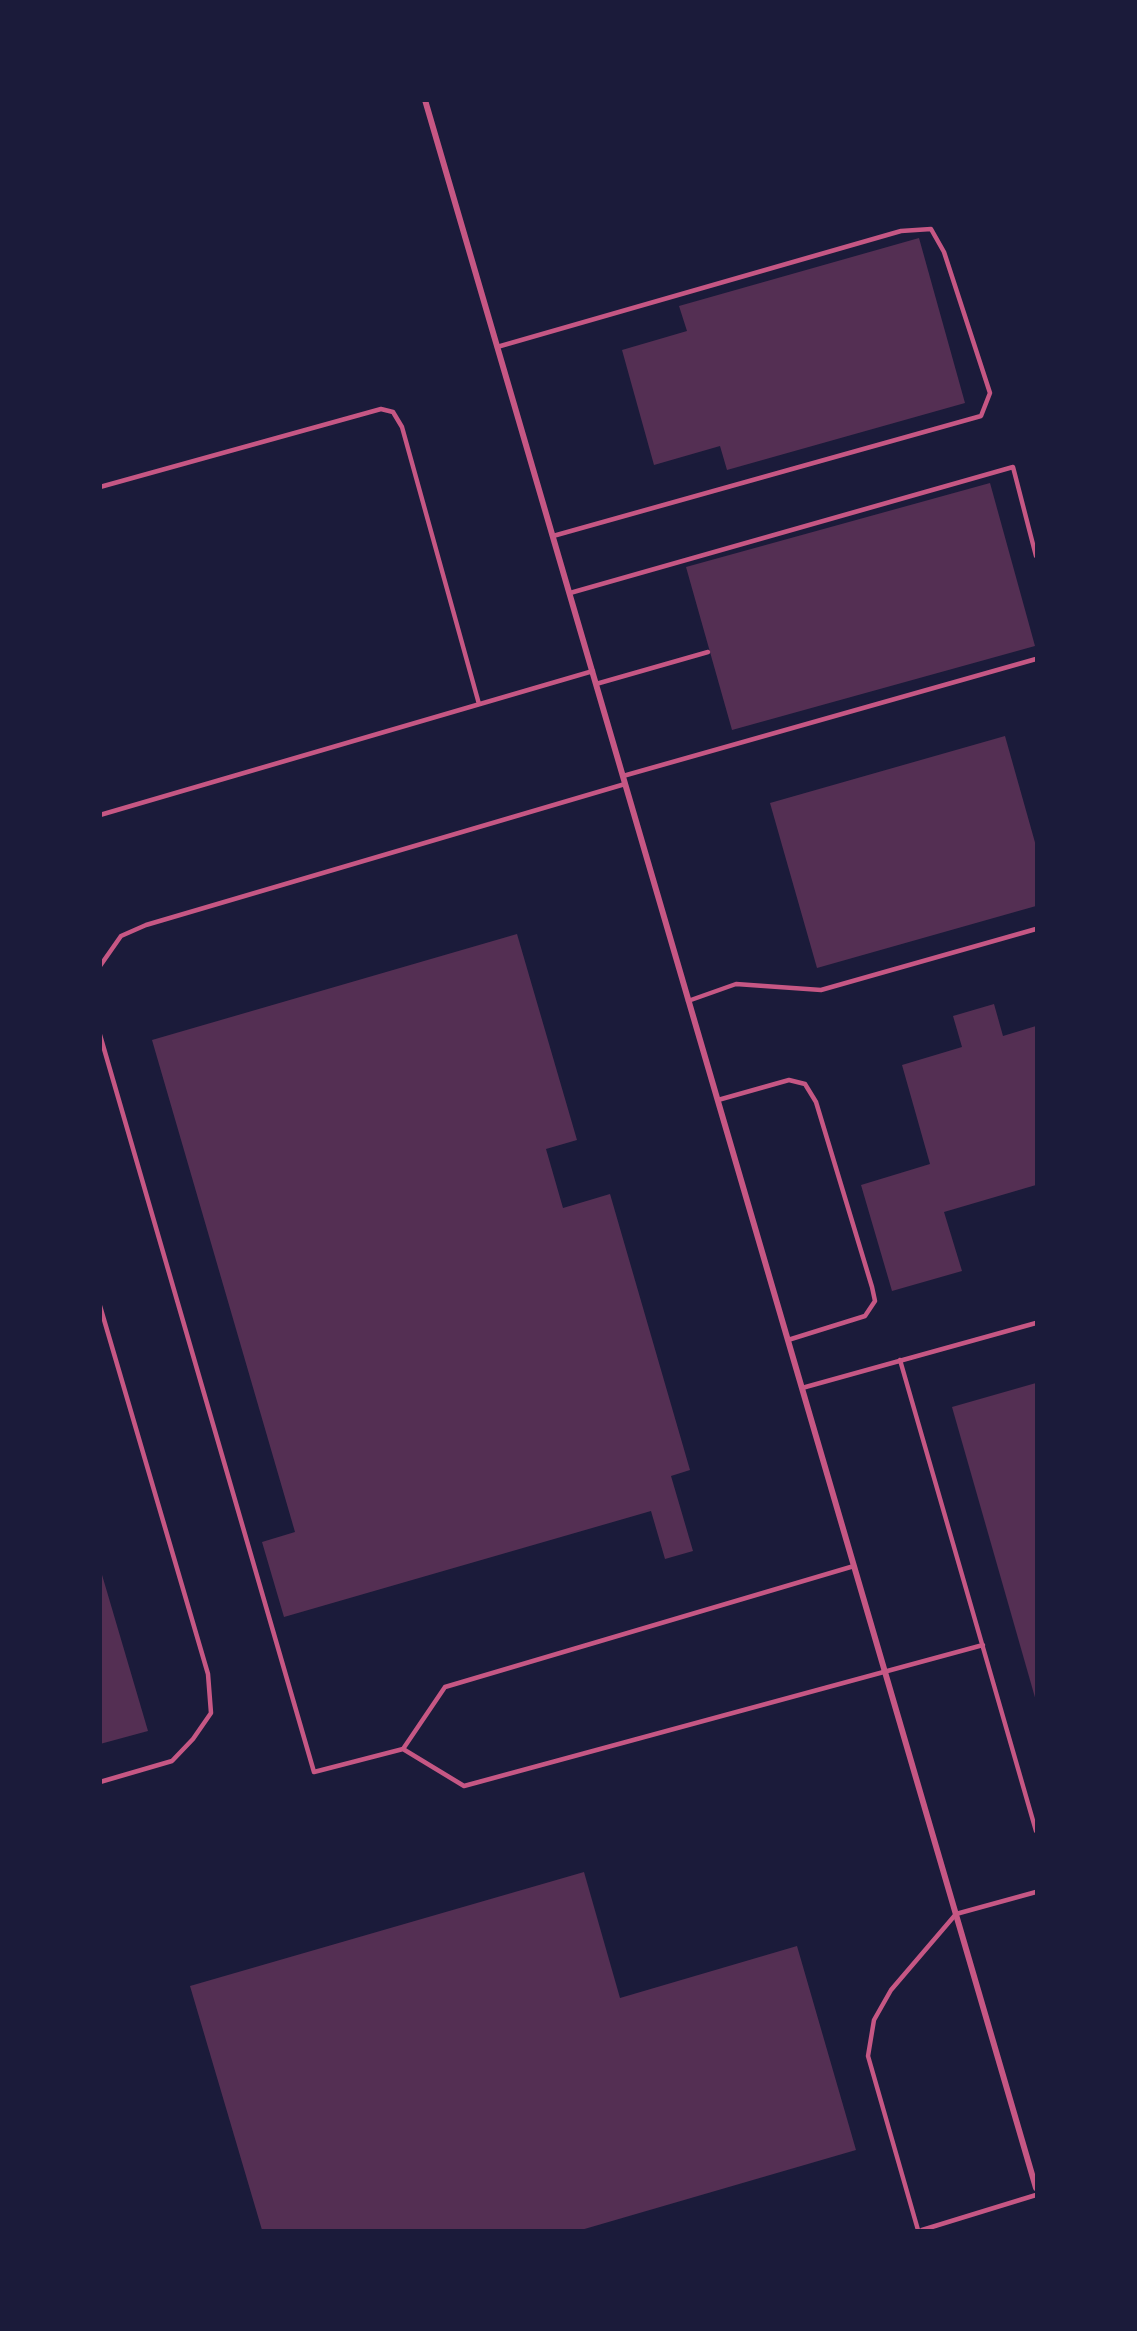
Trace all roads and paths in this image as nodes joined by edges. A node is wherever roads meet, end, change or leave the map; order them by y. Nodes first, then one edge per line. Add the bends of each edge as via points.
1 (425, 100) edge
2 (497, 347) junction
3 (100, 487) edge
4 (553, 536) junction
5 (1036, 556) edge
6 (570, 593) junction
7 (708, 652) dead end
8 (1036, 659) edge
9 (592, 671) junction
10 (596, 684) junction
11 (479, 704) junction
12 (622, 776) junction
13 (625, 784) junction
14 (100, 815) edge
15 (1036, 930) edge
16 (100, 966) edge
17 (688, 1001) junction
18 (100, 1035) edge
19 (717, 1100) junction
20 (100, 1306) edge
21 (1036, 1323) edge
22 (788, 1340) junction
23 (900, 1360) junction
24 (802, 1388) junction
25 (854, 1566) junction
26 (983, 1645) junction
27 (885, 1671) junction
28 (403, 1749) junction
29 (100, 1782) edge
30 (1036, 1831) edge
31 (1036, 1892) edge
32 (956, 1914) junction
33 (1036, 2188) edge
34 (1036, 2195) edge
35 (920, 2230) edge

1 - 2 street
2 - 4 street
2 - 4 lane via 901,231 931,229 944,252 990,393 981,416
3 - 11 lane via 381,409 393,412 402,427
4 - 6 street
5 - 6 lane via 1013,467
6 - 9 street
7 - 10 lane
8 - 12 lane
9 - 10 street
9 - 11 lane
10 - 12 street
11 - 14 lane
12 - 13 street
13 - 16 lane via 146,925 121,936
13 - 17 street
15 - 17 lane via 821,990 736,984
17 - 19 street
18 - 28 lane via 314,1772
19 - 22 street
19 - 22 lane via 789,1080 805,1084 816,1102 872,1287 875,1301 865,1316
20 - 29 lane via 208,1674 211,1713 172,1761
21 - 23 lane
22 - 24 street
23 - 24 lane
23 - 26 lane
24 - 25 street
25 - 27 street
25 - 28 lane via 445,1687
26 - 27 lane
26 - 30 lane
27 - 28 lane via 464,1786
27 - 32 street
31 - 32 lane
32 - 33 street
32 - 35 lane via 891,1990 874,2020 868,2056
34 - 35 lane

